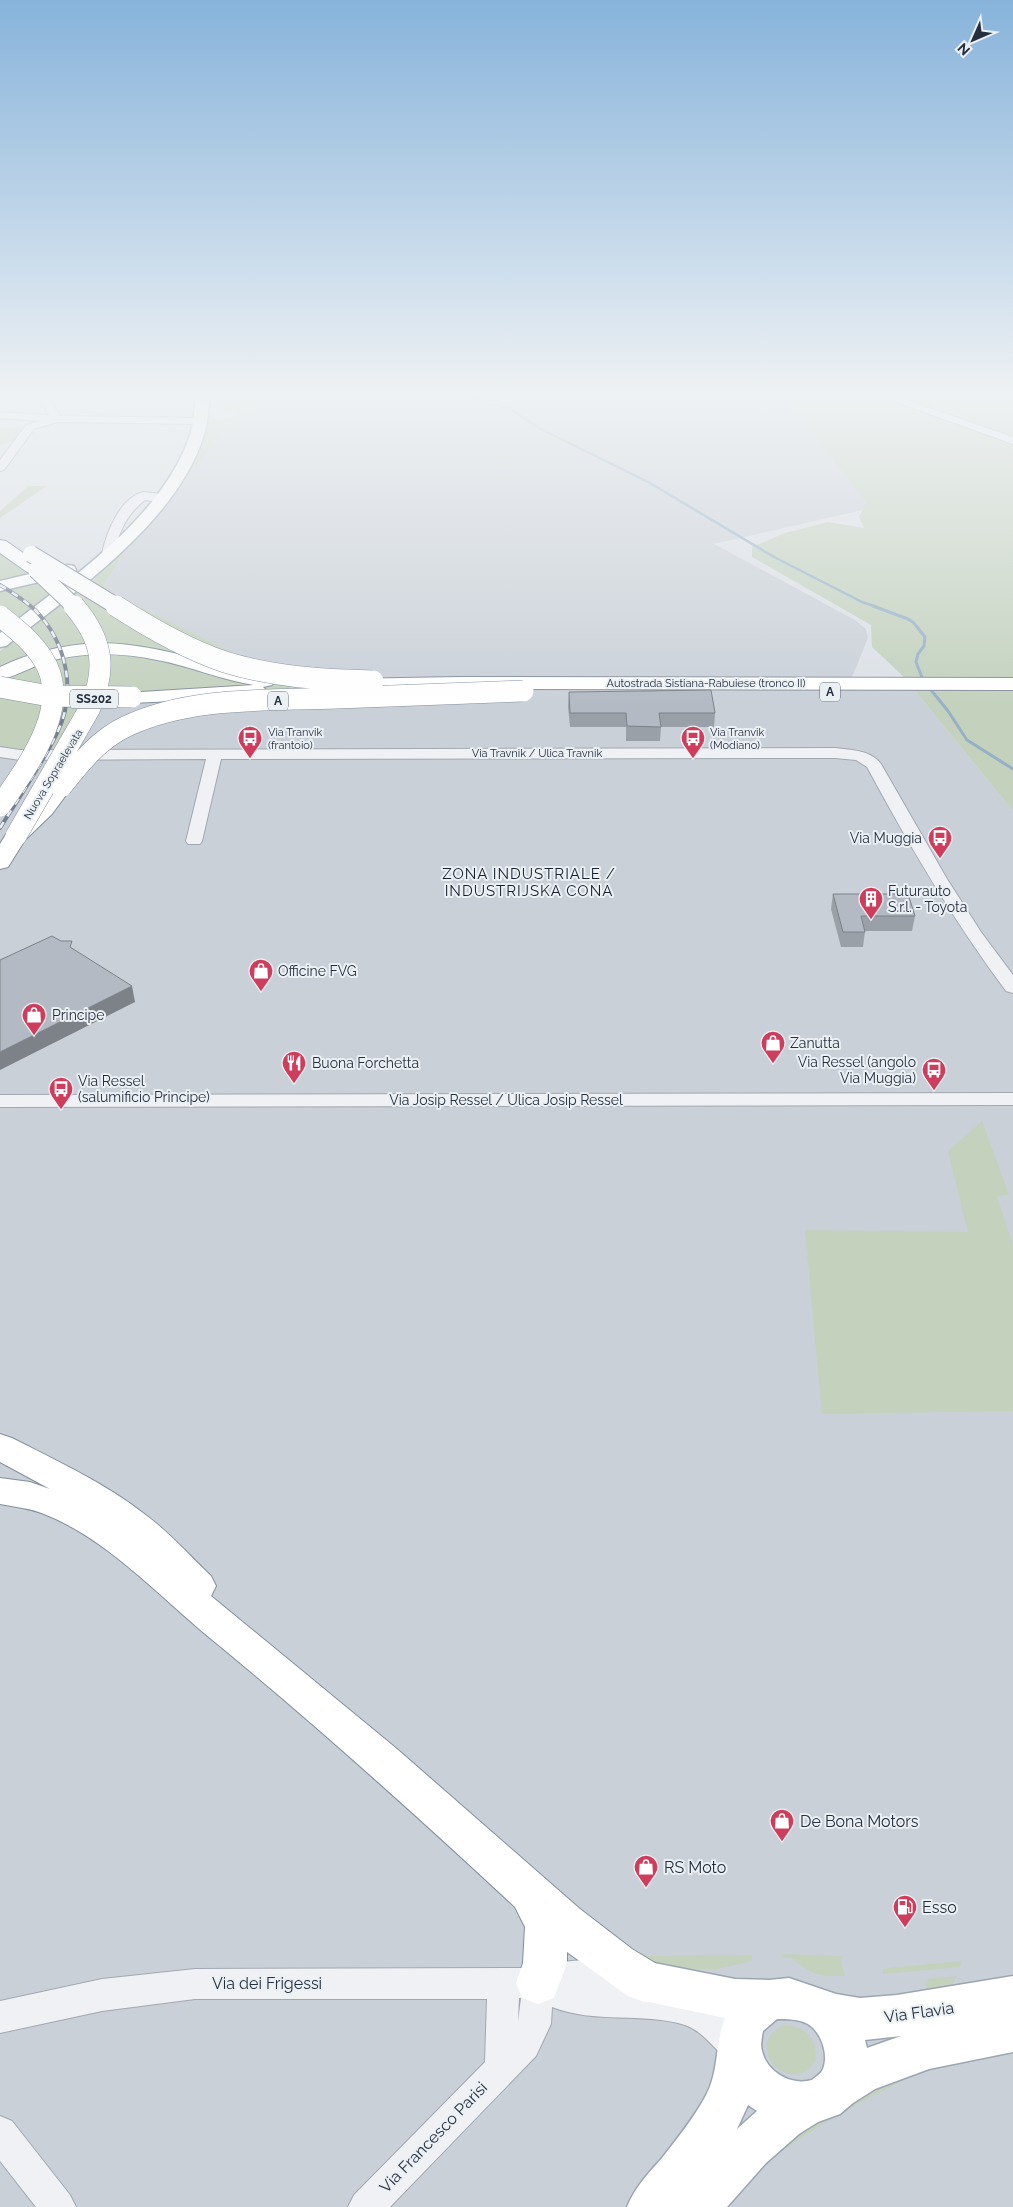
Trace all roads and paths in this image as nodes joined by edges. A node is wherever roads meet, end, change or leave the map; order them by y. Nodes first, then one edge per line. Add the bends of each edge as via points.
1 (159, 500) edge
2 (0, 537) edge
3 (0, 545) edge
4 (108, 554) junction
5 (35, 566) junction
6 (0, 586) edge
7 (68, 587) junction
8 (0, 616) edge
9 (4, 637) edge
10 (0, 674) edge
11 (459, 683) junction
12 (1013, 684) edge
13 (0, 687) edge
14 (523, 691) junction
15 (1013, 696) edge
16 (0, 752) edge
17 (215, 754) junction
18 (20, 755) junction
19 (0, 758) edge
20 (0, 806) edge
21 (16, 836) junction
22 (194, 841) dead end
23 (0, 862) edge
24 (1013, 987) edge
25 (1013, 1099) edge
26 (0, 1101) edge
27 (0, 1446) edge
28 (0, 1491) edge
29 (162, 1564) junction
30 (528, 1890) junction
31 (644, 1981) junction
32 (520, 1982) junction
33 (1013, 1996) edge
34 (770, 2001) junction
35 (826, 2013) junction
36 (0, 2017) edge
37 (1013, 2031) edge
38 (740, 2051) junction
39 (822, 2095) junction
40 (0, 2133) edge
41 (58, 2207) edge
42 (366, 2207) edge
43 (650, 2207) edge
44 (698, 2207) edge

1 - 4 main road
2 - 5 highway, A
3 - 5 highway, Nuova Sopraelevata / SS202
4 - 5 main road via 80,566
4 - 7 main road
5 - 6 main road
5 - 7 main road
5 - 11 highway, A, bridge via 183,644 238,665 314,678
5 - 21 highway, Nuova Sopraelevata / SS202, bridge via 86,620 97,646 101,671 90,708
7 - 9 main road
8 - 20 highway, Nuova Sopraelevata / SS202, bridge via 24,634 41,655 52,682 54,699 43,738
10 - 11 highway, A, bridge via 33,658 57,652 115,649 158,654 255,680 296,684
11 - 12 highway, Autostrada Sistiana-Rabuiese (tronco II) / A
13 - 14 highway, A, bridge via 35,695 96,698 239,691
14 - 15 highway, Autostrada Sistiana-Rabuiese (tronco II) / A
14 - 21 highway, A, bridge via 229,703 162,713 128,725 101,742 44,809
16 - 18 street, Via Travnik / Ulica Travnik
17 - 18 street, Via Travnik / Ulica Travnik
17 - 22 street
17 - 24 street, Via Travnik / Ulica Travnik via 835,753 860,756 873,764 937,879
18 - 19 street, Via Travnik / Ulica Travnik
21 - 23 highway, Nuova Sopraelevata / SS202
25 - 26 street, Via Josip Ressel / Ulica Josip Ressel
27 - 29 highway via 116,1512 146,1535
28 - 29 highway via 29,1494 68,1508
29 - 30 highway
30 - 31 highway via 589,1944
30 - 32 highway via 546,1926 545,1963
31 - 32 street, Via dei Frigessi via 575,1974
31 - 34 main road via 735,2000
32 - 36 street, Via dei Frigessi via 194,1984 102,1995
32 - 38 street, Via dei Frigessi via 566,1996 683,2009 714,2023
32 - 42 street, Via Francesco Parisi via 536,2024 524,2045
33 - 35 main road, Via Flavia via 882,2018 850,2019
34 - 35 main road, Via Flavia via 799,1999
34 - 38 main road, Via Flavia via 752,2011 746,2020 740,2035
35 - 39 main road, Via Flavia via 842,2034 847,2060 844,2074
37 - 39 main road via 929,2048 863,2071
38 - 39 main road, Via Flavia via 747,2072 773,2097 790,2103
38 - 43 main road, Via Flavia via 739,2071 723,2108 686,2163
39 - 44 main road via 783,2118 750,2147
40 - 41 street

